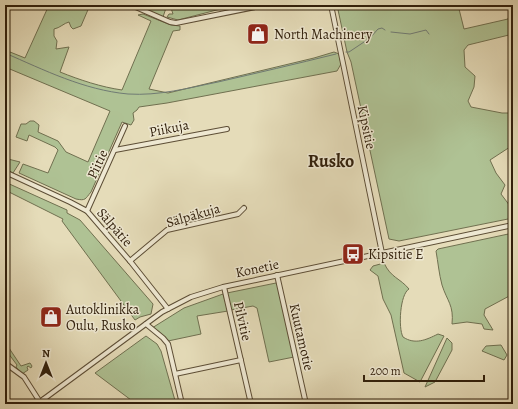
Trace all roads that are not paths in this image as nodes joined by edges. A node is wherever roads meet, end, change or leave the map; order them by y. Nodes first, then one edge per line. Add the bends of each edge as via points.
1 (131, 5) edge
2 (265, 5) edge
3 (331, 5) edge
4 (125, 126) dead end
5 (227, 129) dead end
6 (115, 150) junction
7 (5, 172) edge
8 (244, 208) dead end
9 (87, 211) junction
10 (513, 225) edge
11 (382, 253) junction
12 (130, 261) junction
13 (277, 275) junction
14 (224, 287) junction
15 (168, 309) junction
16 (146, 324) junction
17 (241, 360) junction
18 (9, 366) dead end
19 (175, 374) junction
20 (40, 401) edge
21 (47, 404) edge
22 (182, 404) edge
23 (251, 404) edge
24 (306, 404) edge

1 - 2 street via 176,23
3 - 11 street, Kipsitie
4 - 6 street, Piitie
5 - 6 street, Piikuja
6 - 9 street, Piitie
7 - 9 street, Sälpätie
8 - 12 street, Sälpäkuja via 238,214 167,230
9 - 12 street, Sälpätie
10 - 11 street, Konetie
11 - 13 street, Konetie
12 - 15 street, Sälpätie
13 - 14 street, Konetie
13 - 24 street, Kuutamotie
14 - 15 street, Konetie via 191,297
14 - 17 street, Pilvitie
15 - 16 street, Konetie
16 - 19 street via 167,342
16 - 20 street, Konetie
17 - 19 street, Pilvitie
17 - 23 street, Pilvitie
18 - 20 street via 24,377
19 - 22 street
20 - 21 street

